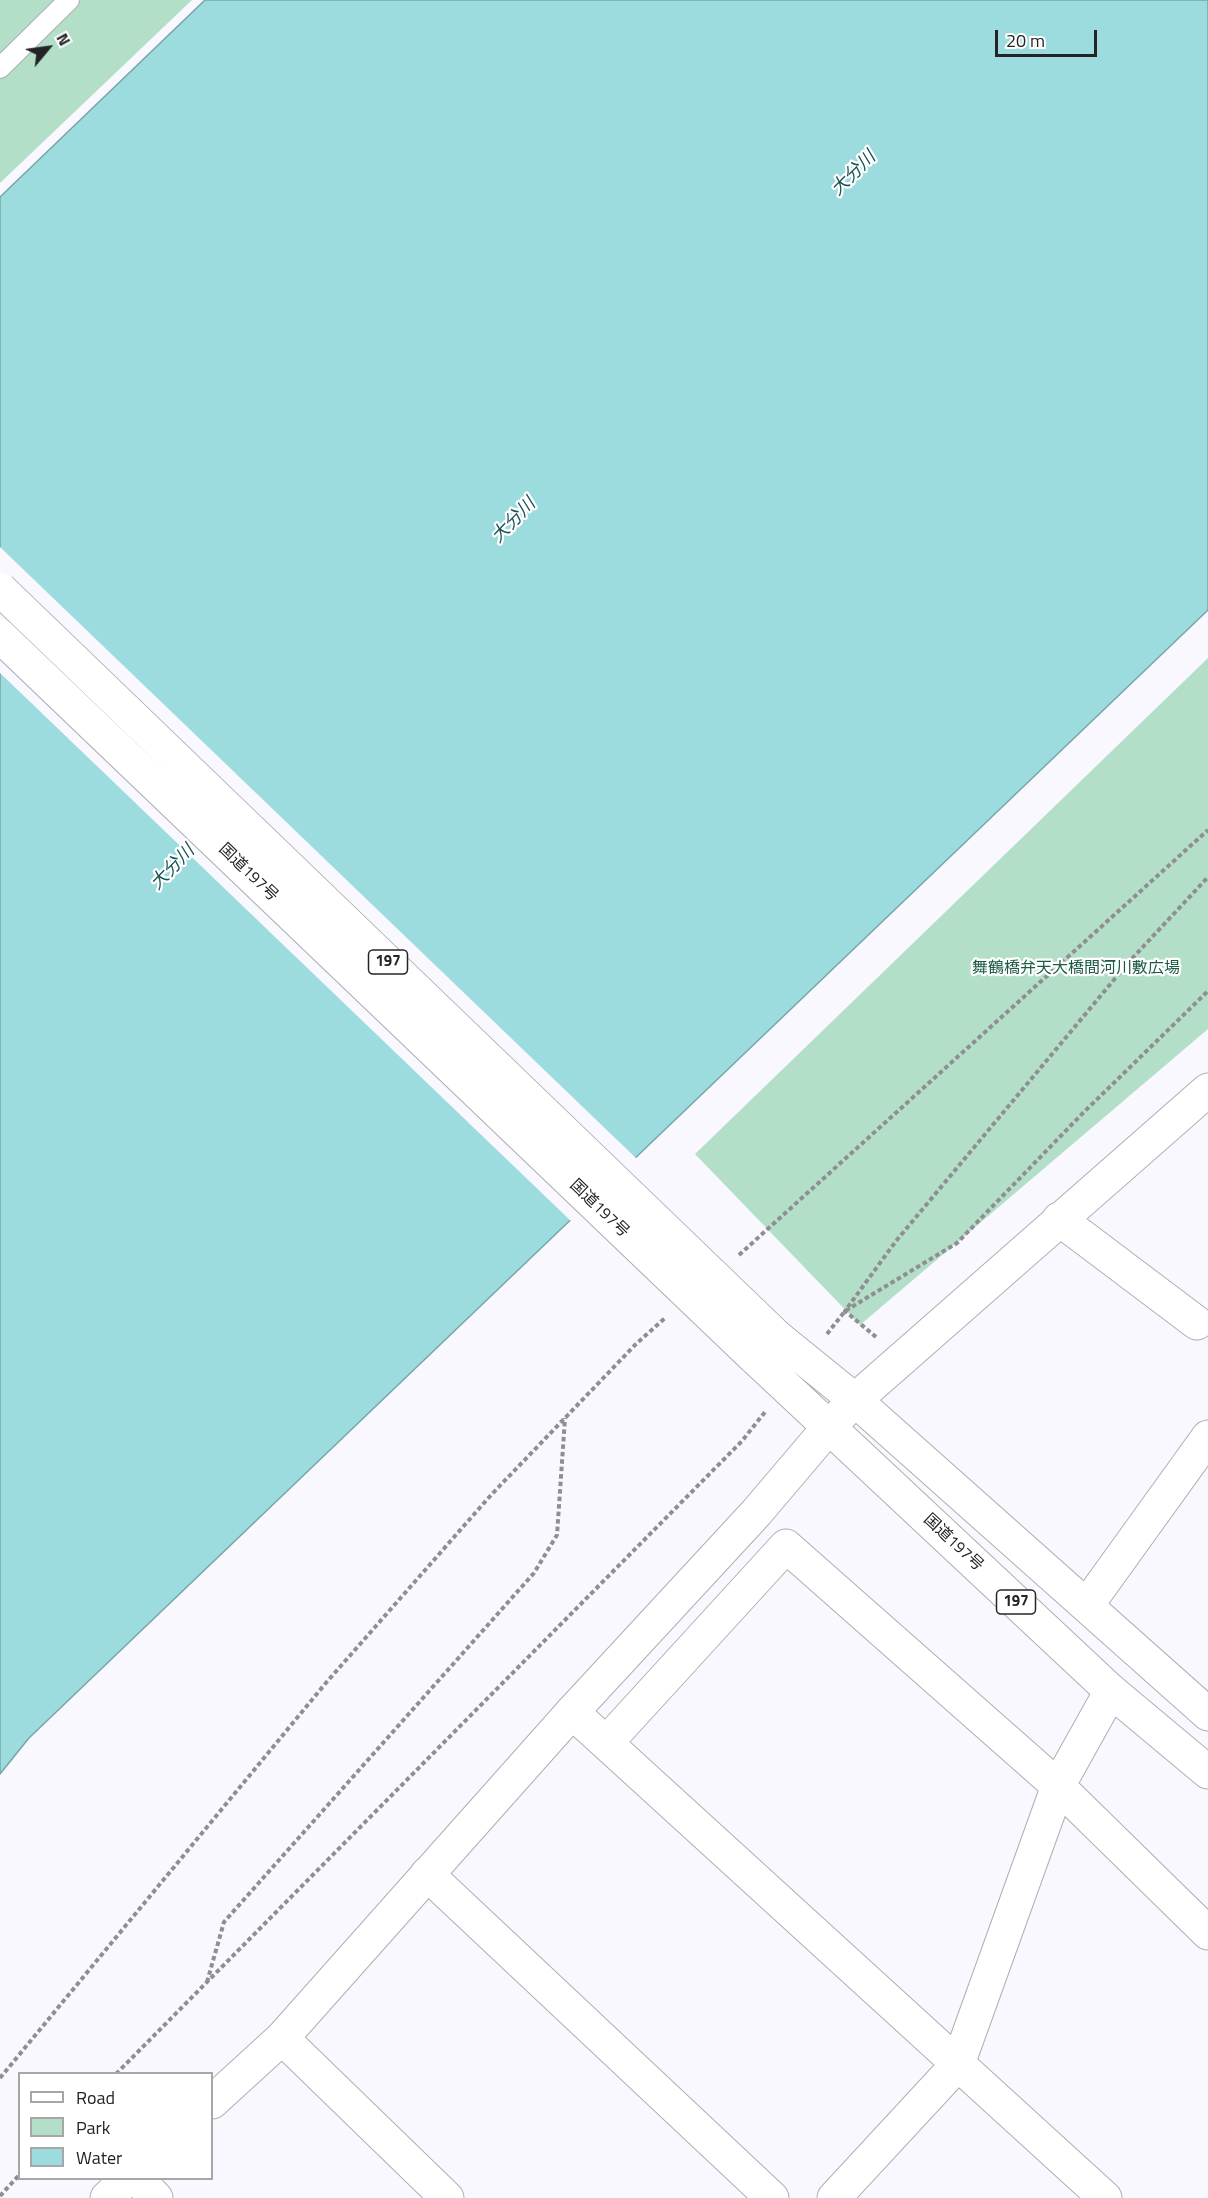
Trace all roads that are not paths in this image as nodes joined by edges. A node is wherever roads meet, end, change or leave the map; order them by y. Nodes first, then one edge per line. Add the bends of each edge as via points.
1 (69, 0) edge
2 (0, 68) edge
3 (0, 589) edge
4 (0, 636) edge
5 (1208, 1090) edge
6 (1059, 1219) junction
7 (1204, 1318) edge
8 (765, 1347) junction
9 (855, 1400) junction
10 (829, 1427) junction
11 (1208, 1437) edge
12 (1087, 1605) junction
13 (1110, 1691) junction
14 (572, 1712) junction
15 (1208, 1714) edge
16 (606, 1743) junction
17 (1208, 1772) edge
18 (1058, 1786) junction
19 (427, 1874) junction
20 (1208, 1934) edge
21 (282, 2038) junction
22 (958, 2064) junction
23 (213, 2101) edge
24 (126, 2180) edge
25 (139, 2180) edge
26 (107, 2198) edge
27 (156, 2198) edge
28 (447, 2198) edge
29 (772, 2198) edge
30 (834, 2198) edge
31 (1105, 2198) edge

1 - 2 lane
3 - 8 main road, 国道197号 / 197, bridge
4 - 8 main road, 国道197号 / 197, bridge
5 - 6 main road
6 - 7 main road
6 - 9 main road
8 - 9 main road, 国道197号 / 197
8 - 10 main road, 国道197号 / 197
9 - 10 main road
9 - 12 main road, 国道197号 / 197
10 - 13 main road, 国道197号 / 197
10 - 14 main road via 756,1513
11 - 12 main road
12 - 15 main road, 国道197号 / 197
13 - 17 main road, 国道197号 / 197
13 - 18 main road
14 - 16 main road
14 - 19 main road
16 - 18 main road via 786,1546
16 - 22 main road
18 - 20 main road
18 - 22 main road
19 - 21 main road
19 - 29 main road
21 - 23 main road
21 - 28 main road
22 - 30 main road
22 - 31 main road
24 - 26 main road
25 - 27 main road

